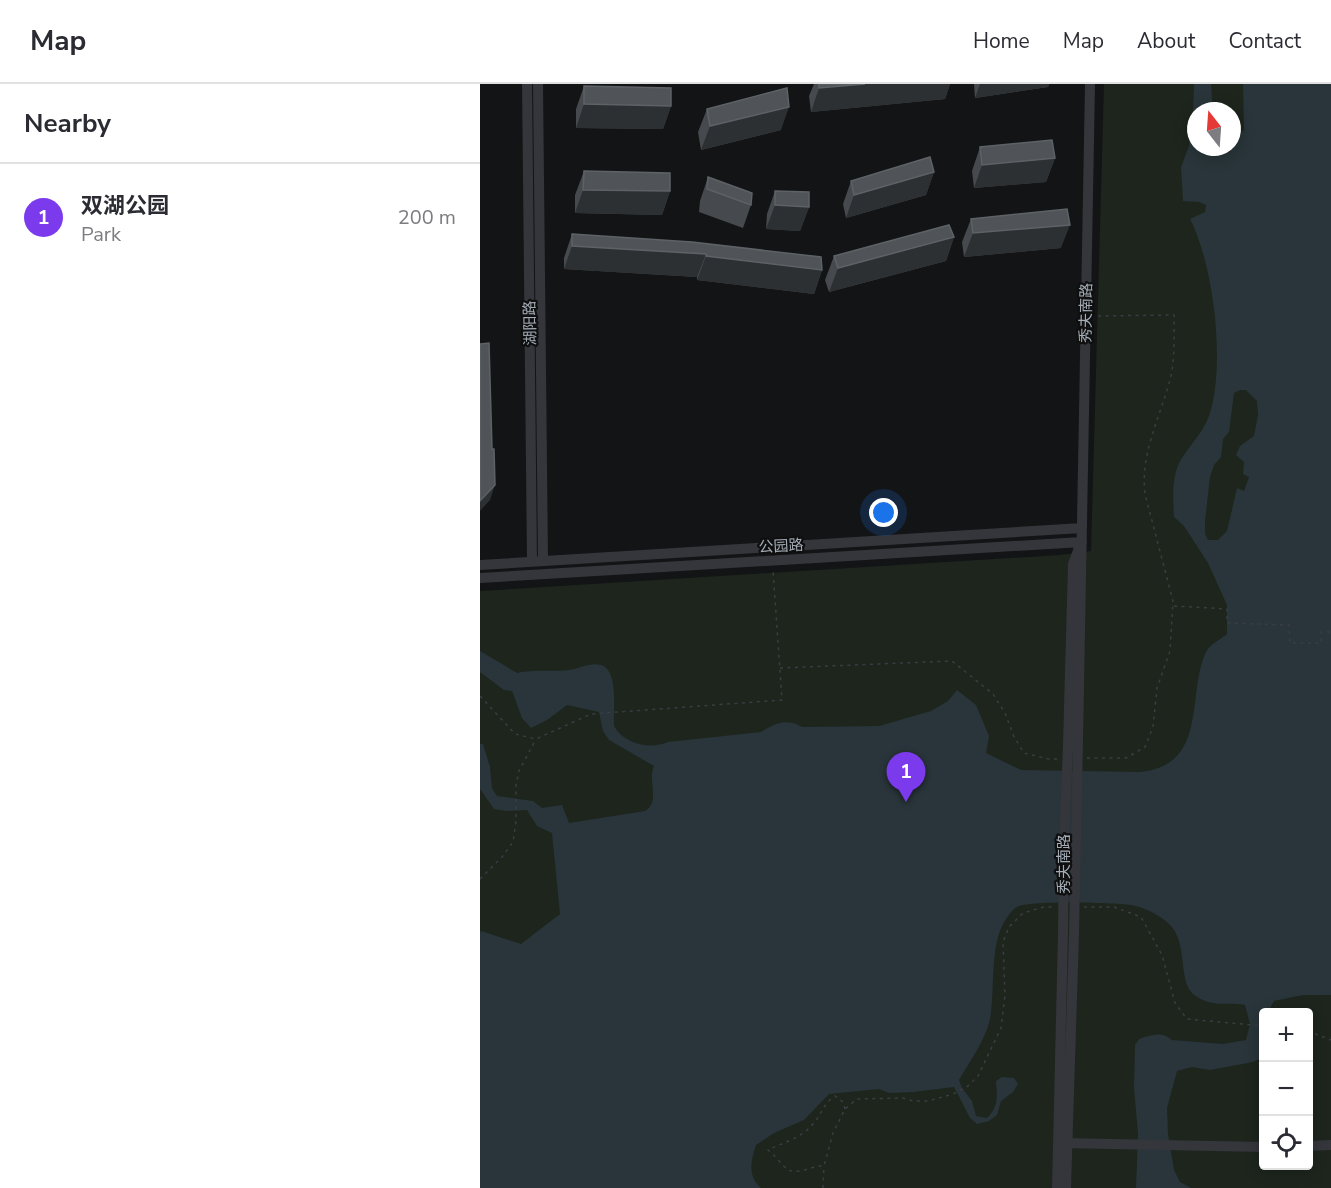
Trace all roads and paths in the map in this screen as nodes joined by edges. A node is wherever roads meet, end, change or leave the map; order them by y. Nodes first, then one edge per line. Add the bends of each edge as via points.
1 (527, 84) edge
2 (538, 84) edge
3 (1090, 84) edge
4 (1082, 528) junction
5 (1082, 542) junction
6 (772, 560) junction
7 (537, 561) junction
8 (480, 565) edge
9 (480, 578) edge
10 (1173, 606) dead end
11 (1331, 632) edge
12 (480, 696) edge
13 (536, 739) junction
14 (480, 879) edge
15 (1313, 1032) edge
16 (1331, 1040) edge
17 (1063, 1144) junction
18 (1331, 1145) edge
19 (1313, 1146) edge
20 (1259, 1147) edge
21 (824, 1165) junction
22 (823, 1188) edge
23 (1057, 1188) edge
24 (1066, 1188) edge

1 - 7 street, 湖阳路
2 - 7 street, 湖阳路
3 - 4 street, 秀夫南路
4 - 5 street, 秀夫南路
4 - 7 street, 公园路
5 - 6 street, 公园路
5 - 17 street, 秀夫南路, bridge
6 - 9 street, 公园路
6 - 13 path via 783,700 591,714
7 - 8 street, 公园路
10 - 11 path via 1227,609 1227,623 1288,625 1290,643 1321,644 1321,632
12 - 13 path via 514,734
13 - 14 path via 519,771 513,842
15 - 16 path
17 - 20 street
17 - 23 street, 秀夫南路
17 - 24 street, 秀夫南路
18 - 19 street
21 - 21 path via 833,1132 845,1109 835,1096 828,1100 812,1126 768,1150 788,1170
21 - 22 path

